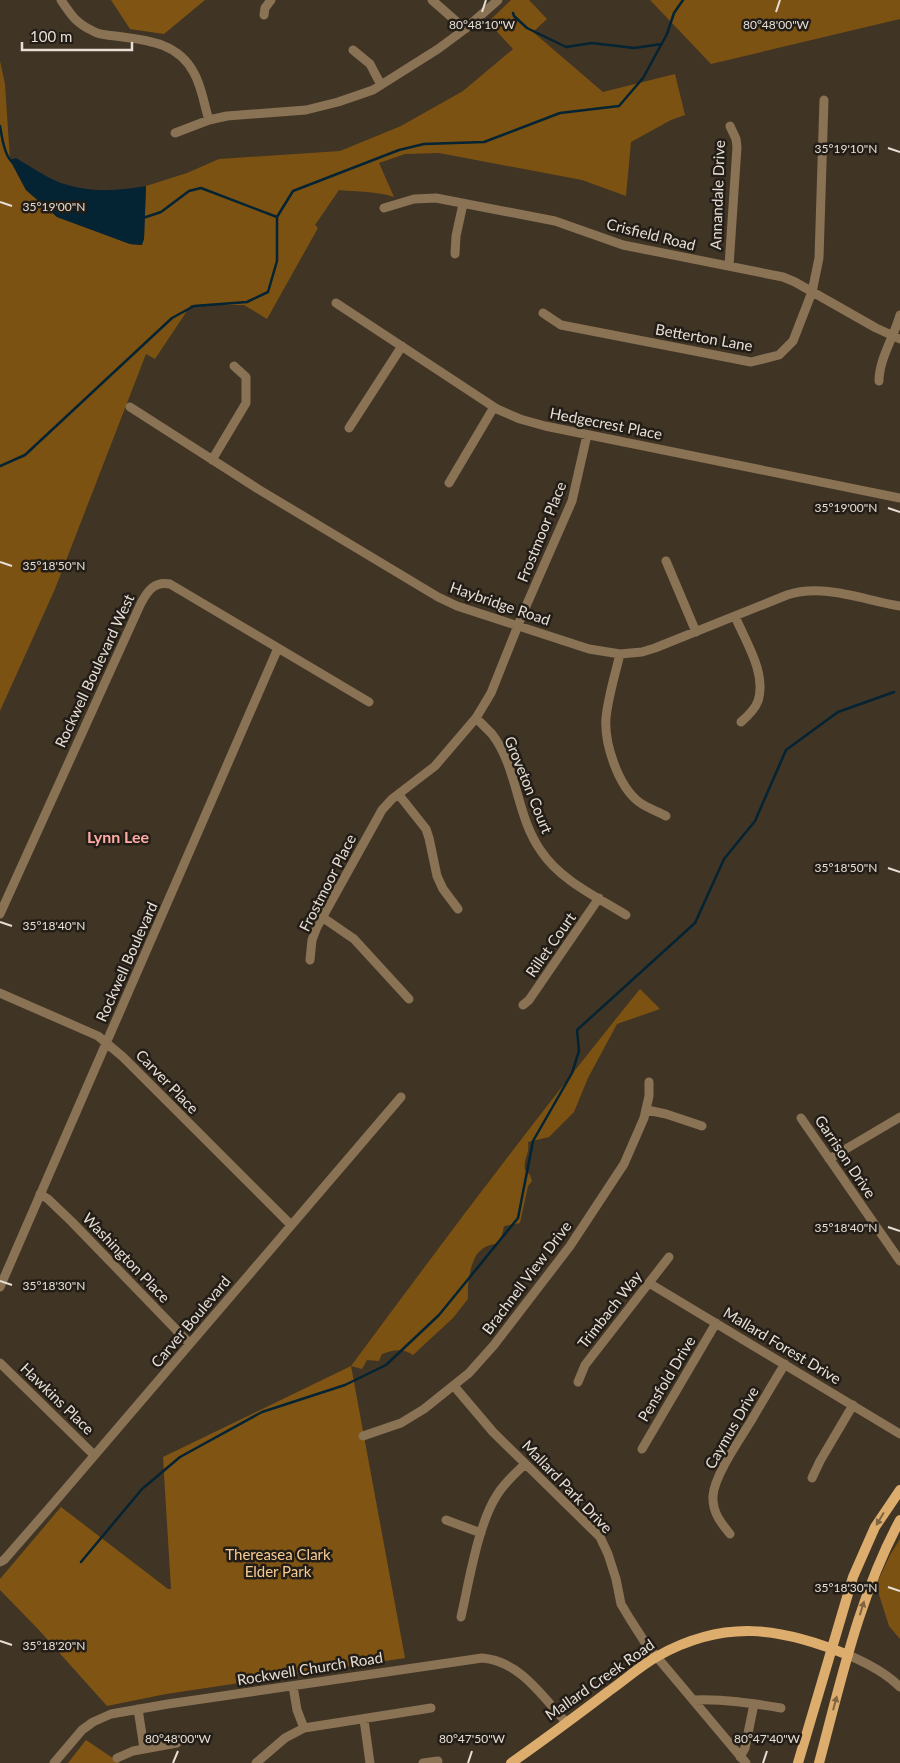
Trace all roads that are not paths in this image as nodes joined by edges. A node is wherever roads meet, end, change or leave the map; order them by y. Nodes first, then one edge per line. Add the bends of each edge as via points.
1 (61, 0) edge
2 (271, 0) edge
3 (432, 0) edge
4 (498, 0) edge
5 (264, 15) dead end
6 (465, 29) junction
7 (353, 50) dead end
8 (381, 85) junction
9 (824, 100) dead end
10 (209, 120) junction
11 (730, 126) dead end
12 (175, 134) dead end
13 (463, 204) junction
14 (384, 208) dead end
15 (456, 254) dead end
16 (729, 266) junction
17 (812, 292) junction
18 (336, 303) dead end
19 (543, 313) dead end
20 (900, 315) edge
21 (897, 338) edge
22 (402, 346) junction
23 (234, 366) dead end
24 (879, 382) dead end
25 (130, 407) dead end
26 (494, 407) junction
27 (349, 428) dead end
28 (587, 435) junction
29 (212, 460) junction
30 (449, 483) dead end
31 (900, 498) edge
32 (666, 561) dead end
33 (900, 606) edge
34 (735, 616) junction
35 (518, 626) junction
36 (696, 632) junction
37 (278, 648) junction
38 (620, 654) junction
39 (369, 702) dead end
40 (476, 718) junction
41 (742, 722) dead end
42 (399, 795) junction
43 (666, 816) dead end
44 (600, 898) junction
45 (458, 909) dead end
46 (0, 914) edge
47 (626, 915) dead end
48 (322, 917) junction
49 (310, 960) dead end
50 (0, 994) edge
51 (408, 998) dead end
52 (523, 1006) dead end
53 (107, 1043) junction
54 (649, 1082) dead end
55 (401, 1097) dead end
56 (647, 1110) junction
57 (900, 1117) edge
58 (801, 1118) dead end
59 (702, 1126) dead end
60 (829, 1159) junction
61 (40, 1194) junction
62 (291, 1225) junction
63 (669, 1257) dead end
64 (900, 1262) edge
65 (649, 1283) junction
66 (0, 1287) edge
67 (716, 1323) junction
68 (190, 1344) junction
69 (0, 1363) edge
70 (785, 1364) junction
71 (578, 1382) dead end
72 (454, 1386) junction
73 (853, 1405) junction
74 (900, 1434) edge
75 (363, 1436) dead end
76 (642, 1448) dead end
77 (94, 1455) junction
78 (525, 1464) junction
79 (812, 1478) dead end
80 (900, 1490) edge
81 (446, 1520) dead end
82 (900, 1520) edge
83 (481, 1533) junction
84 (730, 1534) dead end
85 (0, 1562) edge
86 (461, 1617) dead end
87 (831, 1648) junction
88 (848, 1655) junction
89 (657, 1656) junction
90 (293, 1686) junction
91 (900, 1687) edge
92 (694, 1700) junction
93 (754, 1704) junction
94 (431, 1708) dead end
95 (780, 1708) dead end
96 (138, 1709) junction
97 (364, 1720) junction
98 (566, 1722) junction
99 (304, 1728) junction
100 (177, 1743) dead end
101 (144, 1748) junction
102 (118, 1758) dead end
103 (743, 1760) edge
104 (438, 1761) dead end
105 (54, 1763) edge
106 (256, 1763) edge
107 (370, 1763) edge
108 (423, 1763) edge
109 (511, 1763) edge
110 (798, 1763) edge
111 (818, 1763) edge

1 - 10 street via 74,19 95,33 147,40 175,50 195,74
2 - 5 street
3 - 6 street
4 - 6 street
6 - 8 street
7 - 8 street via 370,64
8 - 10 street via 338,102 306,110
9 - 17 street, Betterton Lane via 819,258
10 - 12 street
11 - 16 street, Annandale Drive via 736,147
13 - 14 street, Crisfield Road via 426,198
13 - 15 street
13 - 16 street, Crisfield Road via 555,221 623,245
16 - 17 street, Crisfield Road via 783,277
17 - 19 street, Betterton Lane via 793,341 779,355 751,362 561,325
17 - 21 street, Crisfield Road
18 - 22 street, Hedgecrest Place
20 - 21 street
21 - 24 street via 882,363
22 - 26 street, Hedgecrest Place
22 - 27 street
23 - 29 street via 246,377 246,403
25 - 29 street, Haybridge Road
26 - 28 street, Hedgecrest Place via 531,423
26 - 30 street
28 - 31 street, Hedgecrest Place
28 - 35 street, Frostmoor Place via 572,501
29 - 35 street, Haybridge Road via 438,597
32 - 36 street
33 - 34 street, Haybridge Road via 808,590 787,594
34 - 36 street, Haybridge Road
34 - 41 street via 760,681 757,702
35 - 38 street, Haybridge Road via 588,649
35 - 40 street, Frostmoor Place via 491,694
36 - 38 street, Haybridge Road via 642,652
37 - 39 street, Rockwell Boulevard West
37 - 46 street, Rockwell Boulevard West via 170,584 159,584 149,589
37 - 53 street, Rockwell Boulevard
38 - 43 street via 606,717 607,738 626,789 638,801
40 - 42 street, Frostmoor Place via 435,766
40 - 44 street, Groveton Court via 501,750 530,833 540,850 560,872
42 - 45 street via 426,829 436,876
42 - 48 street, Frostmoor Place via 382,810
44 - 47 street, Groveton Court
44 - 52 street, Rillet Court
48 - 49 street, Frostmoor Place via 312,940
48 - 51 street via 354,939
50 - 53 street, Carver Place via 83,1029
53 - 61 street, Rockwell Boulevard
53 - 62 street, Carver Place
54 - 56 street, Brachnell View Drive
55 - 62 street, Carver Boulevard
56 - 59 street
56 - 72 street, Brachnell View Drive via 624,1164 570,1246 494,1345
57 - 60 street
58 - 60 street, Garrison Drive
60 - 64 street, Garrison Drive
61 - 66 street, Rockwell Boulevard
61 - 68 street, Washington Place via 72,1222
62 - 68 street, Carver Boulevard
63 - 65 street, Trimbach Way
65 - 67 street, Mallard Forest Drive
65 - 71 street, Trimbach Way via 585,1365
67 - 70 street, Mallard Forest Drive
67 - 76 street, Pensfold Drive
68 - 77 street, Carver Boulevard
69 - 77 street, Hawkins Place
70 - 73 street, Mallard Forest Drive
70 - 84 street, Caymus Drive via 716,1484 714,1508 719,1521
72 - 75 street, Brachnell View Drive via 412,1417
72 - 78 street, Mallard Park Drive
73 - 74 street, Mallard Forest Drive
73 - 79 street
77 - 85 street, Carver Boulevard
78 - 83 street via 495,1497
78 - 89 street, Mallard Park Drive via 600,1538 611,1562 621,1604
80 -> 87 main road via 863,1551
81 - 83 street
88 -> 82 main road via 874,1572
83 - 86 street
87 - 88 main road, Mallard Creek Road
87 - 89 main road, Mallard Creek Road via 778,1633 734,1630 707,1635
87 - 110 main road
88 - 91 street via 870,1664
111 -> 88 main road
89 - 92 street, Mallard Park Drive
89 - 98 main road, Mallard Creek Road
90 - 96 street, Rockwell Church Road
90 - 98 street, Rockwell Church Road via 492,1659 522,1674
90 - 99 street
92 - 93 street
92 - 103 street, Mallard Park Drive
93 - 95 street
93 - 103 street
94 - 97 street
96 - 101 street
96 - 105 street, Rockwell Church Road via 111,1714 93,1722 77,1734
97 - 99 street
97 - 107 street
98 - 109 main road, Mallard Creek Road
99 - 106 street via 285,1738
100 - 101 street
101 - 102 street
104 - 108 street

